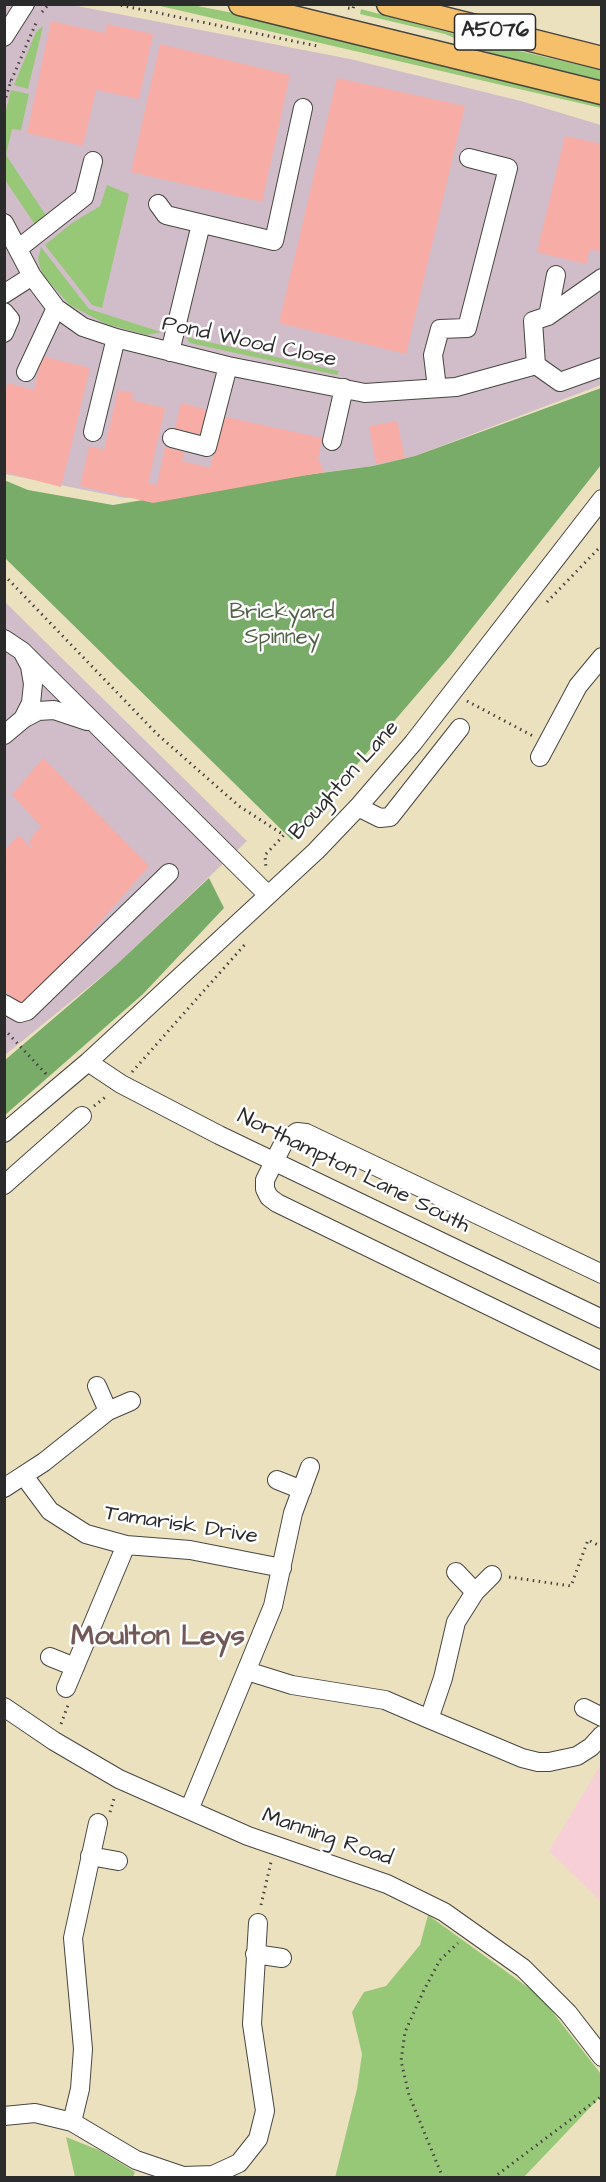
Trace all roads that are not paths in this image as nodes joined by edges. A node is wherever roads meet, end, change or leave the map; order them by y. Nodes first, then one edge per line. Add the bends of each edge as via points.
1 (11, 4) edge
2 (25, 4) edge
3 (240, 4) edge
4 (312, 4) edge
5 (388, 4) edge
6 (291, 10) edge
7 (4, 19) edge
8 (4, 37) edge
9 (602, 58) edge
10 (502, 69) junction
11 (602, 93) edge
12 (303, 108) dead end
13 (469, 158) dead end
14 (93, 161) dead end
15 (158, 204) dead end
16 (4, 223) edge
17 (201, 224) junction
18 (19, 248) junction
19 (556, 275) dead end
20 (32, 276) junction
21 (602, 278) edge
22 (4, 294) edge
23 (56, 308) junction
24 (4, 312) edge
25 (548, 316) junction
26 (4, 333) edge
27 (116, 338) junction
28 (170, 352) junction
29 (536, 365) junction
30 (228, 366) junction
31 (602, 367) edge
32 (26, 372) dead end
33 (344, 388) junction
34 (437, 388) junction
35 (93, 432) dead end
36 (172, 438) dead end
37 (332, 441) dead end
38 (602, 499) edge
39 (10, 641) edge
40 (602, 657) edge
41 (94, 724) junction
42 (460, 728) dead end
43 (11, 731) edge
44 (544, 751) road end
45 (358, 807) junction
46 (170, 873) dead end
47 (268, 895) junction
48 (4, 1004) edge
49 (88, 1062) junction
50 (82, 1116) road end
51 (4, 1133) edge
52 (273, 1161) junction
53 (4, 1185) edge
54 (602, 1274) edge
55 (602, 1319) edge
56 (602, 1361) edge
57 (97, 1386) dead end
58 (131, 1401) dead end
59 (108, 1411) junction
60 (310, 1467) dead end
61 (24, 1476) junction
62 (277, 1480) dead end
63 (4, 1488) edge
64 (302, 1490) junction
65 (126, 1545) junction
66 (282, 1568) junction
67 (456, 1572) dead end
68 (492, 1575) road end
69 (475, 1592) junction
70 (50, 1657) dead end
71 (75, 1667) junction
72 (247, 1671) junction
73 (66, 1688) road end
74 (4, 1707) edge
75 (584, 1708) dead end
76 (602, 1717) edge
77 (429, 1719) junction
78 (602, 1735) edge
79 (189, 1810) junction
80 (98, 1823) road end
81 (90, 1856) junction
82 (118, 1861) dead end
83 (258, 1923) road end
84 (255, 1954) junction
85 (282, 1958) dead end
86 (602, 2056) edge
87 (4, 2116) edge
88 (72, 2122) junction

1 - 7 street
2 - 8 street
3 - 6 main road
4 - 10 main road via 340,17 447,43
5 - 9 main road, A5076
6 - 10 main road
10 - 11 main road
12 - 17 street via 274,241
13 - 34 street via 508,168 467,328 440,329 433,355
14 - 18 street via 84,197
15 - 17 street via 166,215
16 - 18 street, Pond Wood Close
17 - 28 street
18 - 20 street, Pond Wood Close
19 - 25 street
20 - 22 street
20 - 23 street, Pond Wood Close
21 - 25 street
23 - 27 street, Pond Wood Close via 83,327
23 - 32 street
24 - 26 street via 10,319
25 - 29 street via 533,321
27 - 28 street, Pond Wood Close
27 - 35 street
28 - 30 street, Pond Wood Close
29 - 31 street via 560,382
29 - 34 street, Pond Wood Close via 456,387
30 - 33 street, Pond Wood Close
30 - 36 street via 207,447
33 - 34 street, Pond Wood Close via 365,393
33 - 37 street
38 - 45 street, Boughton Lane via 413,743
39 - 41 street
39 - 43 street via 30,666 33,684 31,703
40 - 44 street via 578,686
41 - 43 street via 54,710 38,711
41 - 47 street
42 - 45 street via 390,817 380,818
45 - 47 street, Boughton Lane
46 - 48 street via 27,1011 20,1013
47 - 49 street, Boughton Lane
49 - 51 street, Boughton Lane
49 - 52 street, Northampton Lane South via 121,1084
50 - 53 street
52 - 54 street via 290,1136 306,1133
52 - 55 street, Northampton Lane South
52 - 56 street via 265,1189 277,1203
57 - 59 street
58 - 59 street
59 - 61 street
60 - 64 street
61 - 63 street
61 - 65 street, Tamarisk Drive via 50,1511 65,1523 86,1534
62 - 64 street
64 - 66 street via 293,1513
65 - 66 street, Tamarisk Drive via 190,1550
65 - 71 street
66 - 72 street via 273,1606
67 - 69 street
68 - 69 street
69 - 77 street via 456,1622
70 - 71 street
71 - 73 street
72 - 77 street via 292,1685 385,1700
72 - 79 street
74 - 79 street, Manning Road via 119,1779
75 - 76 street
77 - 78 street via 538,1762 577,1755
79 - 86 street, Manning Road via 387,1884 444,1912 523,1968
80 - 81 street
81 - 82 street
81 - 88 street via 73,1938 83,2049
83 - 84 street
84 - 85 street
84 - 88 street via 252,2024 265,2111 258,2139 239,2163 213,2175 183,2176 136,2160
87 - 88 street via 35,2113

